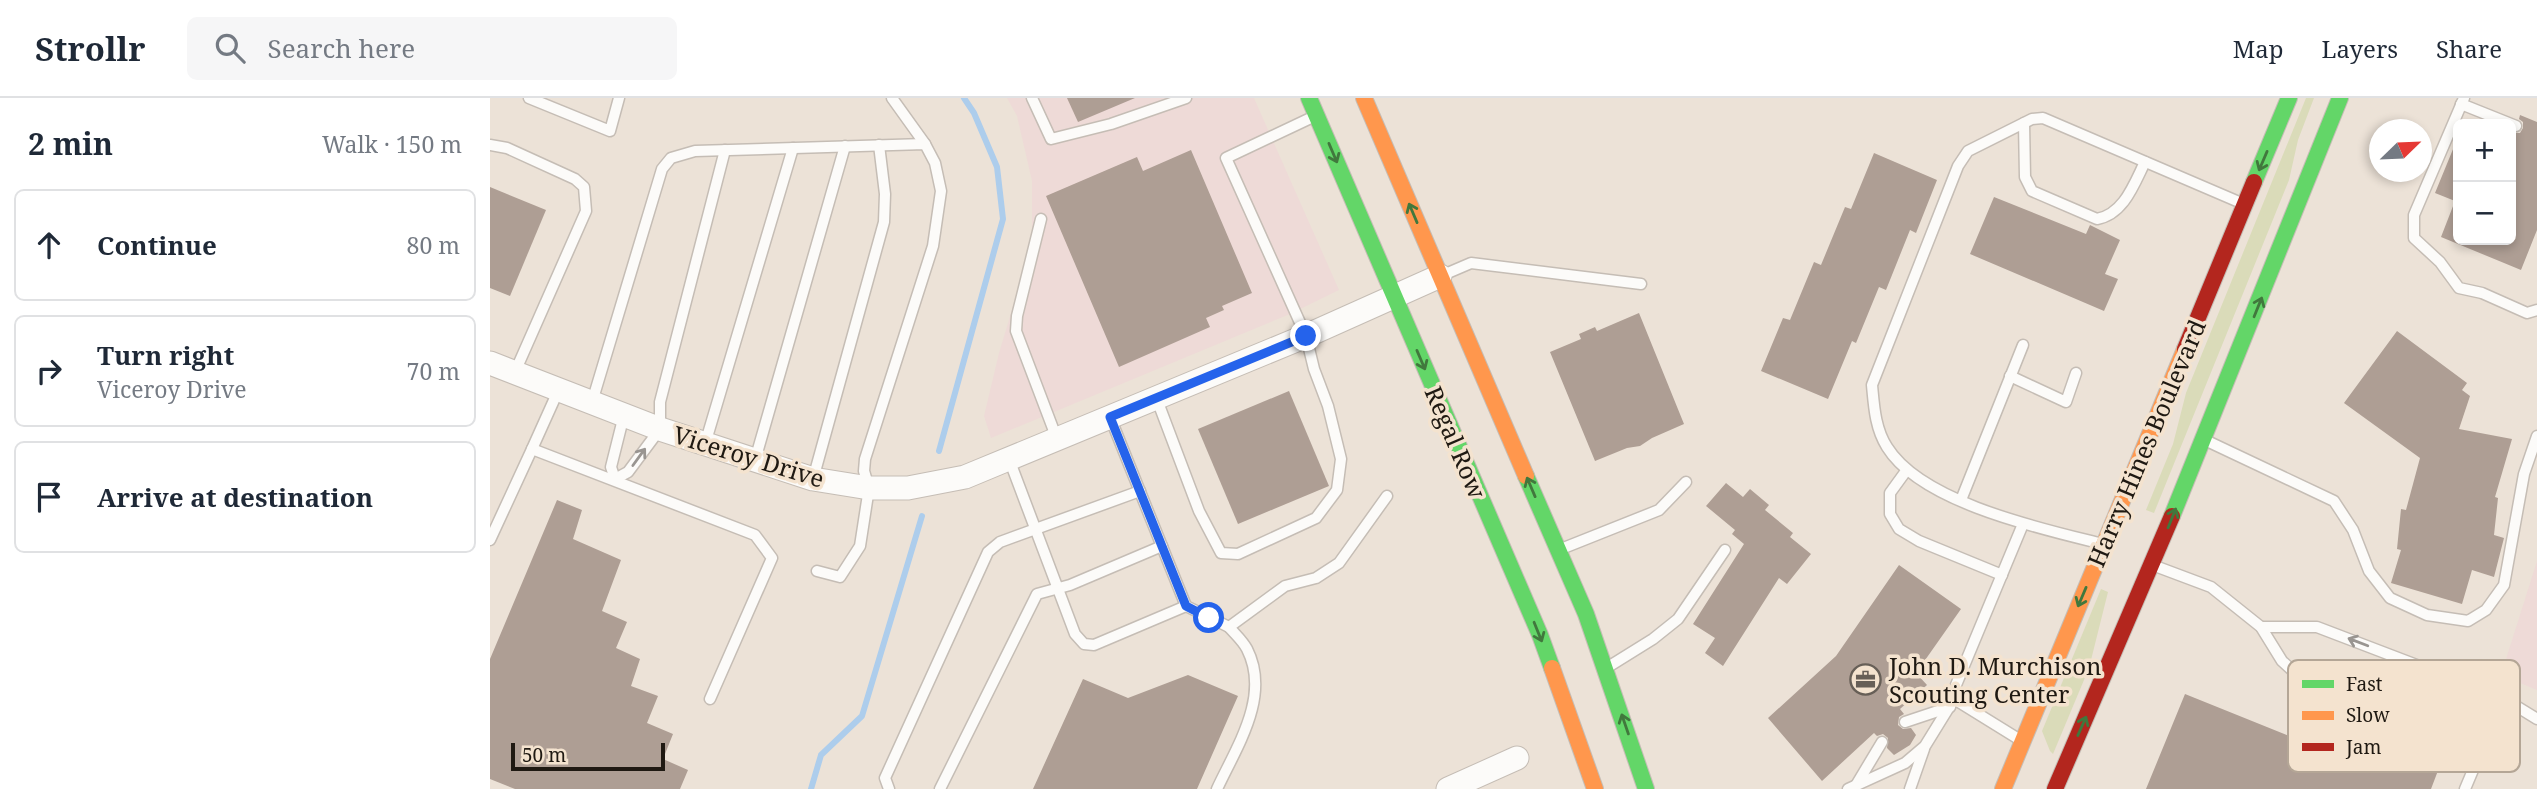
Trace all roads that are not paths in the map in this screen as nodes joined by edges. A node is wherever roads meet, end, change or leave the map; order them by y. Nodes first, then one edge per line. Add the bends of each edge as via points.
1 (529, 98) edge
2 (619, 98) edge
3 (892, 98) edge
4 (1032, 98) edge
5 (1186, 98) edge
6 (1309, 98) edge
7 (1364, 98) edge
8 (2289, 98) edge
9 (2340, 98) edge
10 (2462, 101) edge
11 (1316, 115) junction
12 (2501, 119) edge
13 (2024, 123) junction
14 (925, 144) junction
15 (490, 145) edge
16 (879, 145) junction
17 (845, 146) junction
18 (793, 148) junction
19 (725, 150) junction
20 (2145, 162) junction
21 (2245, 204) junction
22 (1041, 219) dead end
23 (1440, 276) junction
24 (1641, 284) dead end
25 (1394, 297) junction
26 (2537, 310) edge
27 (1306, 336) junction
28 (2023, 345) dead end
29 (490, 363) edge
30 (515, 372) junction
31 (2076, 373) dead end
32 (2010, 376) junction
33 (559, 390) junction
34 (1156, 397) junction
35 (592, 402) junction
36 (624, 415) junction
37 (1110, 417) junction
38 (660, 429) junction
39 (2537, 436) edge
40 (1056, 439) junction
41 (2204, 440) junction
42 (705, 444) junction
43 (533, 449) junction
44 (1009, 459) junction
45 (755, 460) junction
46 (1906, 471) junction
47 (614, 479) junction
48 (813, 479) junction
49 (1686, 482) dead end
50 (869, 488) junction
51 (1140, 491) junction
52 (1387, 496) dead end
53 (1961, 500) junction
54 (2023, 524) junction
55 (1036, 528) junction
56 (490, 540) edge
57 (1162, 547) junction
58 (2110, 547) junction
59 (1725, 550) dead end
60 (1553, 552) junction
61 (2146, 563) junction
62 (817, 571) dead end
63 (2002, 575) junction
64 (1058, 589) junction
65 (1186, 606) junction
66 (1229, 627) junction
67 (2262, 627) junction
68 (2404, 660) edge
69 (2288, 666) edge
70 (1606, 668) junction
71 (710, 699) dead end
72 (1952, 703) junction
73 (2520, 708) edge
74 (2537, 719) edge
75 (1905, 722) dead end
76 (1575, 735) junction
77 (2022, 741) junction
78 (1882, 742) dead end
79 (1925, 746) junction
80 (2040, 756) dead end
81 (1517, 758) dead end
82 (2472, 772) edge
83 (1607, 774) dead end
84 (1852, 788) edge
85 (889, 789) edge
86 (940, 789) edge
87 (1217, 789) edge
88 (1448, 789) edge
89 (1595, 789) edge
90 (1646, 789) edge
91 (1910, 789) edge
92 (2003, 789) edge
93 (2054, 789) edge
94 (2465, 789) edge

1 - 2 lane via 610,131
3 - 14 lane
4 - 5 lane via 1051,139
6 - 11 main road, Regal Row
23 -> 7 main road, Regal Row
8 -> 21 main road, Harry Hines Boulevard
41 -> 9 main road, Harry Hines Boulevard
10 - 12 lane
10 - 26 lane via 2414,215 2414,238 2459,288 2527,313
11 -> 25 main road, Regal Row
11 - 27 lane via 1226,158
13 - 20 lane via 2043,118
13 - 20 lane via 2025,177 2032,191 2097,219 2124,202
13 - 46 lane via 1968,151 1958,166 1872,385 1874,416 1886,446
14 - 16 lane
14 - 50 lane via 942,191 933,246 865,459
15 - 30 lane via 507,148 584,187 586,211
16 - 17 lane
16 - 48 lane via 884,222
17 - 18 lane
17 - 45 lane
18 - 19 lane
18 - 42 lane
19 - 35 lane via 671,158 662,169
19 - 38 lane via 660,402
20 - 21 lane
21 - 58 main road, Harry Hines Boulevard
22 - 40 lane via 1016,331
23 - 24 lane via 1471,263
23 - 25 street, Viceroy Drive
60 -> 23 main road, Regal Row
25 - 27 street, Viceroy Drive
25 -> 76 main road, Regal Row via 1517,567
27 - 34 street, Viceroy Drive
27 - 34 lane via 1341,459 1337,490 1316,518 1238,554 1222,553 1199,511
28 - 32 lane
29 - 30 street, Viceroy Drive
30 - 33 street, Viceroy Drive
31 - 32 lane via 2066,402
32 - 53 lane
33 - 35 street, Viceroy Drive
33 - 43 lane
34 - 37 street, Viceroy Drive
35 - 36 street, Viceroy Drive
36 - 38 street, Viceroy Drive
36 - 47 lane via 611,467
37 - 40 street, Viceroy Drive
37 - 51 lane
38 - 42 street, Viceroy Drive
47 -> 38 lane via 628,472
39 - 41 lane via 2524,474 2504,585 2486,610 2468,621 2427,615 2390,598 2369,571 2353,530 2334,501
40 - 44 street, Viceroy Drive
61 -> 41 main road, Harry Hines Boulevard
42 - 45 street, Viceroy Drive
43 - 47 lane
43 - 56 lane
44 - 50 street, Viceroy Drive via 965,477 908,488
44 - 55 lane
45 - 48 street, Viceroy Drive
46 - 53 lane
46 - 63 lane via 1890,493 1890,514 1899,529
47 - 71 lane via 755,535 772,558
48 - 50 street, Viceroy Drive
49 - 60 lane via 1659,510
50 - 62 lane via 860,547 840,577
51 - 55 lane
51 - 57 lane
52 - 66 lane via 1339,563 1316,578 1285,586
53 - 54 lane
54 - 58 lane
54 - 63 lane
55 - 64 lane
55 - 85 lane via 1000,542 988,552 885,778
57 - 64 lane
57 - 65 lane
58 -> 77 main road, Harry Hines Boulevard
59 - 70 lane via 1678,619
60 - 70 main road, Regal Row
61 - 67 lane via 2211,587
93 -> 61 main road, Harry Hines Boulevard
63 - 72 lane
64 - 65 lane via 1075,634 1084,644 1094,645
64 - 86 lane via 1037,594
65 - 66 lane
66 - 87 lane via 1247,648 1256,680 1255,705
68 -> 67 lane via 2318,627
67 - 69 lane
90 -> 70 main road, Regal Row
72 - 75 lane
72 - 77 lane
72 - 79 lane
73 - 74 lane
76 - 83 main road via 1597,753
76 - 89 main road, Regal Row
77 - 80 main road
77 - 92 main road, Harry Hines Boulevard
78 - 84 lane
79 - 84 lane via 1905,763
79 - 91 lane
81 - 88 street
82 - 94 lane

